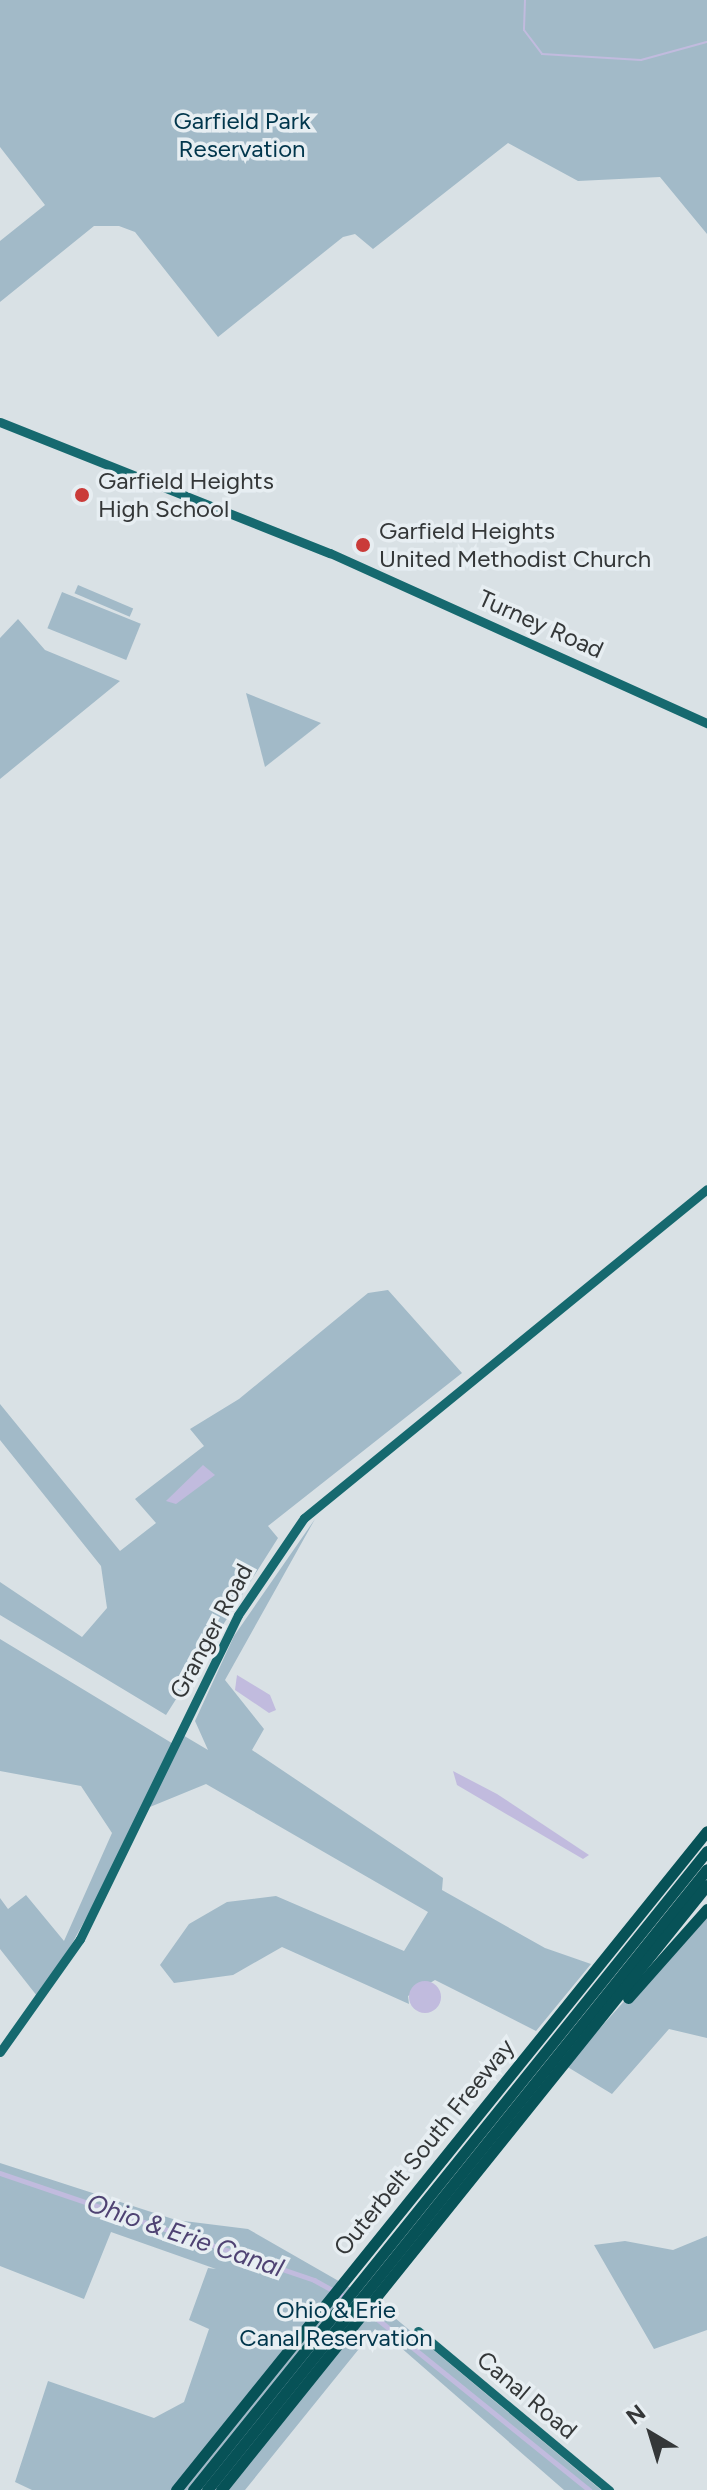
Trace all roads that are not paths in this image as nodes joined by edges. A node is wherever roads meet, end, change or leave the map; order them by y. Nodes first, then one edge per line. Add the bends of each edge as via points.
1 (0, 422) edge
2 (707, 723) edge
3 (707, 1189) edge
4 (707, 1831) edge
5 (707, 1851) edge
6 (707, 1869) edge
7 (707, 1885) edge
8 (707, 1909) edge
9 (614, 1977) junction
10 (632, 1989) junction
11 (0, 2052) edge
12 (418, 2331) dead end
13 (176, 2490) edge
14 (193, 2490) edge
15 (207, 2490) edge
16 (221, 2490) edge
17 (609, 2490) edge

1 - 2 main road, Turney Road via 330,553
3 - 11 main road, Granger Road via 304,1518 238,1615 80,1939
4 - 13 highway, Outerbelt South Freeway
5 - 9 highway
6 - 9 highway
7 - 10 highway
8 - 10 highway
9 - 14 highway
9 - 15 highway
10 - 16 highway
12 - 17 main road, Canal Road

